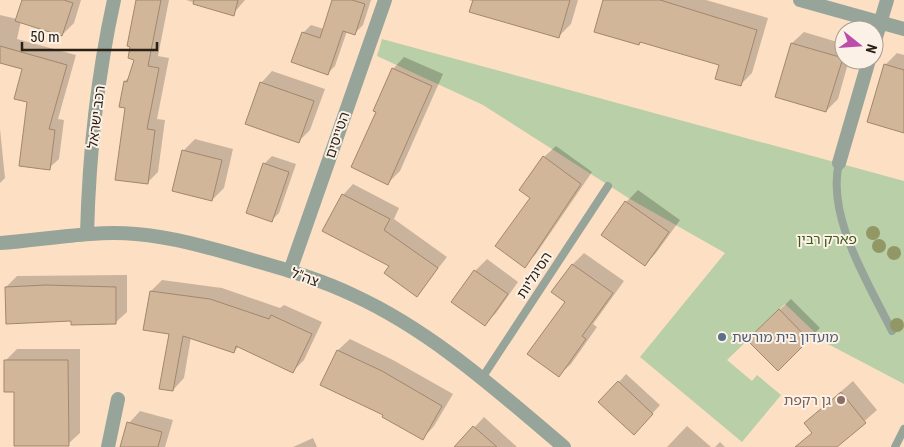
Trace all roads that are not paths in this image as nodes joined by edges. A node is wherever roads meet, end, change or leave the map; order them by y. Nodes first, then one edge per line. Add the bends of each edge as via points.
1 (114, 0) edge
2 (384, 0) edge
3 (800, 0) edge
4 (887, 0) edge
5 (873, 20) edge
6 (881, 20) edge
7 (884, 23) edge
8 (904, 29) edge
9 (866, 70) edge
10 (839, 163) joint
11 (608, 186) dead end
12 (86, 234) junction
13 (0, 242) edge
14 (290, 271) junction
15 (892, 331) dead end
16 (482, 378) junction
17 (118, 399) dead end
18 (904, 430) edge
19 (108, 447) edge
20 (564, 447) edge
21 (895, 447) edge

1 - 12 street, רכב ישראל via 97,95
2 - 14 street, הטייסים
3 - 5 street
4 - 6 street
7 - 8 street
9 - 10 street
10 - 15 lane via 837,203 840,216
11 - 16 lane, הסיגליות
12 - 13 street, צה"ל
12 - 14 street, צה"ל via 134,234 192,242
14 - 16 street, צה"ל via 354,295 412,329
16 - 20 street, צה"ל
17 - 19 street
18 - 21 lane

